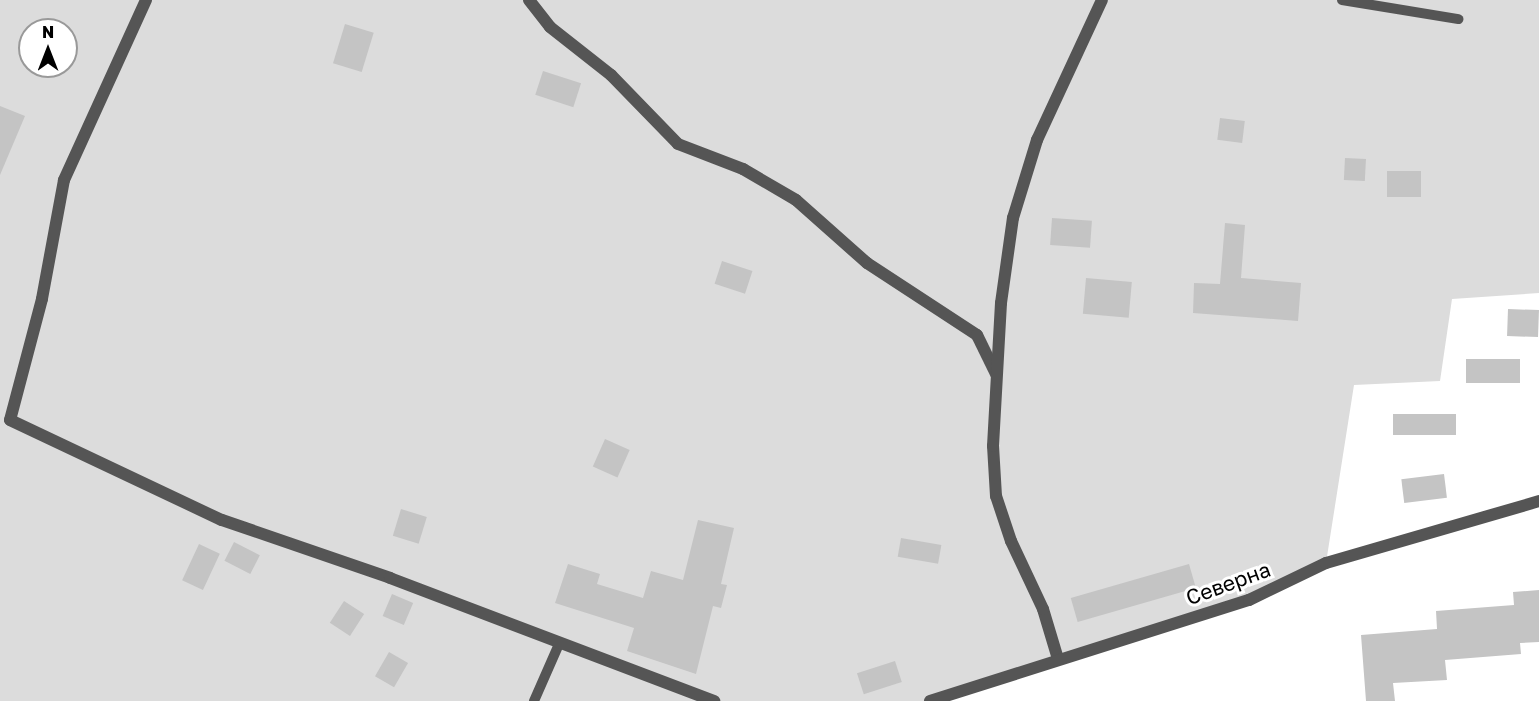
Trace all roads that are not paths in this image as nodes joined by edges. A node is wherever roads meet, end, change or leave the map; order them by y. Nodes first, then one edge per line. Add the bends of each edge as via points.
1 (146, 0) edge
2 (529, 0) edge
3 (1102, 0) edge
4 (1342, 0) edge
5 (1458, 19) dead end
6 (996, 375) junction
7 (1539, 501) edge
8 (559, 644) junction
9 (1058, 659) junction
10 (534, 701) edge
11 (714, 701) edge
12 (930, 701) edge

1 - 8 street via 64,180 42,299 10,420 222,520 390,578
2 - 6 street via 550,27 611,75 678,144 743,169 796,200 867,263 977,335
3 - 6 street via 1037,140 1013,218 1000,303
4 - 5 lane
6 - 9 street via 996,496 1011,541 1043,609
7 - 9 street, Северна via 1326,563 1249,600
8 - 10 lane
8 - 11 street
9 - 12 street, Северна

